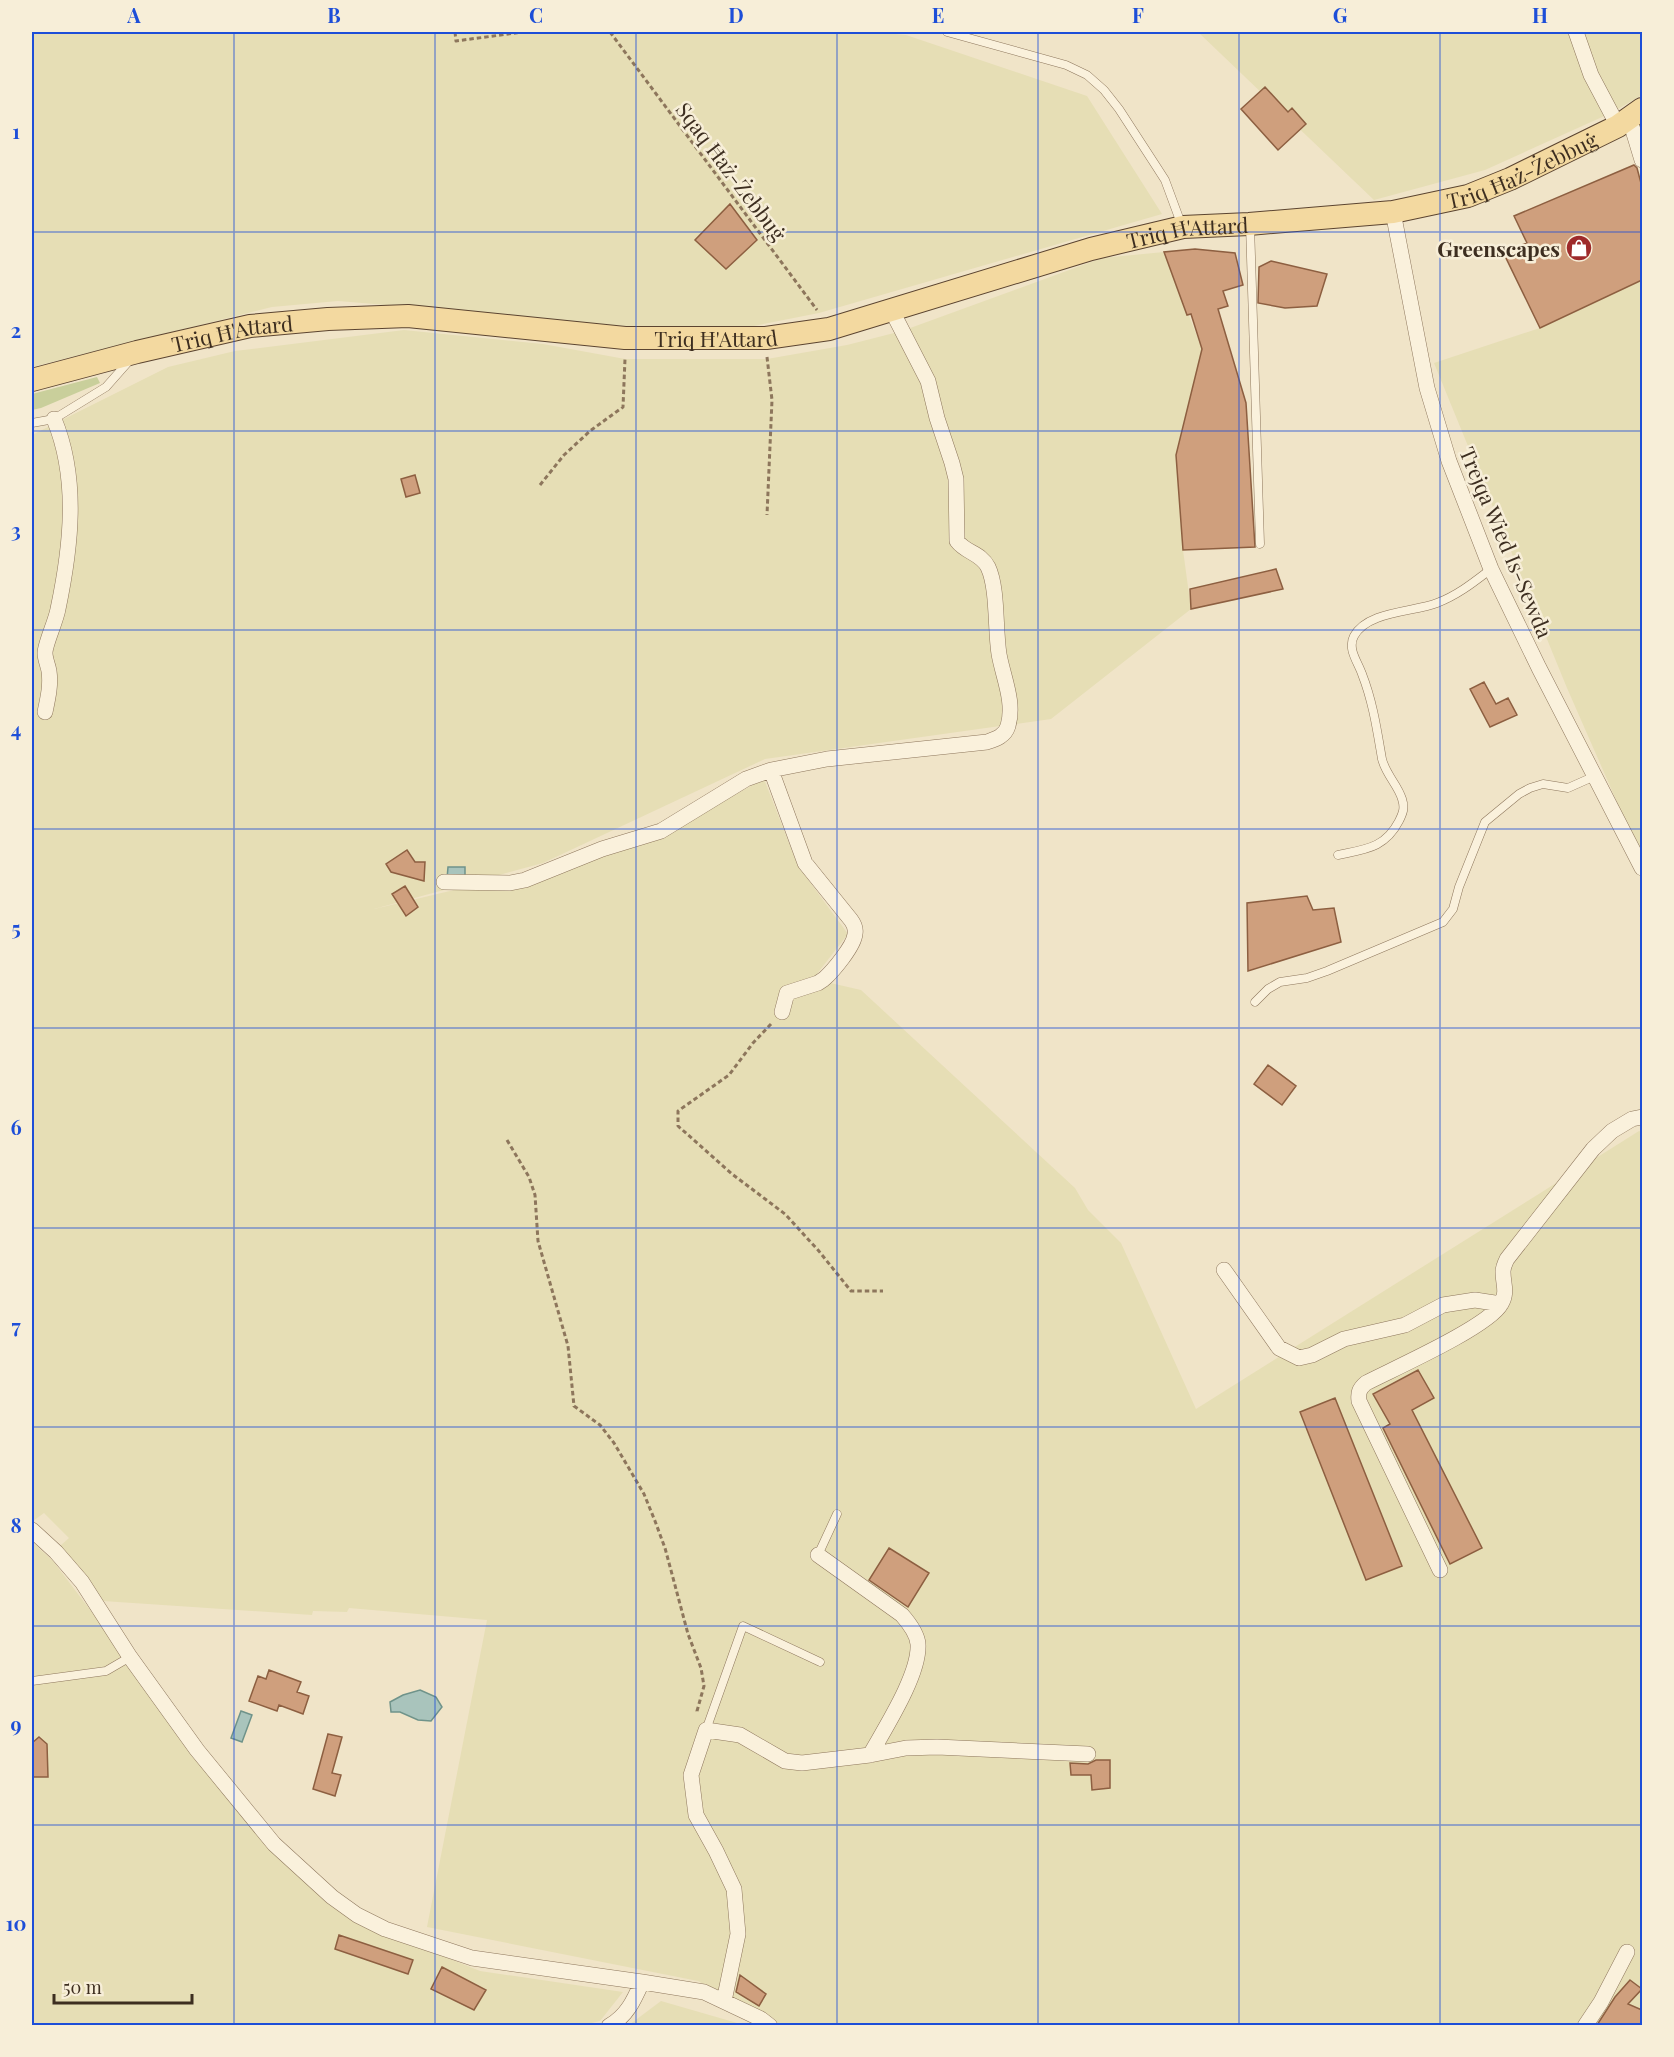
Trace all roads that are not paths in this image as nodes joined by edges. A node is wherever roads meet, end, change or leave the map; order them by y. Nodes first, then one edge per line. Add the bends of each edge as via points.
1 (947, 32) edge
2 (1576, 32) edge
3 (1630, 117) edge
4 (1642, 160) edge
5 (1393, 212) junction
6 (1250, 224) junction
7 (1183, 227) junction
8 (892, 311) junction
9 (137, 352) junction
10 (32, 380) edge
11 (54, 419) junction
12 (32, 423) edge
13 (1260, 543) dead end
14 (1491, 568) junction
15 (45, 712) dead end
16 (771, 770) junction
17 (1595, 775) junction
18 (1338, 855) dead end
19 (1642, 868) edge
20 (444, 882) dead end
21 (1255, 1002) dead end
22 (782, 1012) road end
23 (1642, 1117) edge
24 (1224, 1270) dead end
25 (1501, 1304) junction
26 (837, 1514) dead end
27 (32, 1530) edge
28 (818, 1555) joint
29 (1440, 1570) dead end
30 (130, 1657) junction
31 (820, 1662) dead end
32 (32, 1681) edge
33 (706, 1730) junction
34 (1088, 1754) dead end
35 (870, 1755) junction
36 (1627, 1952) dead end
37 (642, 1982) junction
38 (724, 2001) junction
39 (609, 2025) edge
40 (770, 2025) edge
41 (1585, 2025) edge

1 - 7 lane via 1066,65 1087,75 1119,109 1165,180
2 - 3 street via 1591,75
3 - 4 street
3 - 5 main road, Triq Ħaż-Żebbuġ via 1510,179 1468,196
5 - 6 main road, Triq Ħ'Attard
5 - 14 street, Trejqa Wied Is-Sewda via 1432,410
6 - 7 main road, Triq Ħ'Attard
6 - 13 lane
7 - 8 main road, Triq Ħ'Attard via 1091,249
8 - 9 main road, Triq Ħ'Attard via 829,329 766,338 625,338 408,316 328,318 250,326
8 - 16 street via 928,381 952,464 956,479 957,542 985,561 992,577 999,653 1009,699 1007,729 987,742 827,759
9 - 10 main road, Triq Ħ'Attard
9 - 11 lane via 106,387
11 - 12 lane
11 - 15 street via 63,439 68,468 70,518 66,565 45,652 50,689
14 - 17 street, Trejqa Wied Is-Sewda
14 - 18 lane via 1458,594 1435,604 1374,619 1360,627 1353,638 1352,653 1374,710 1383,760 1402,798 1404,811 1388,838 1375,847
16 - 20 street via 746,778 661,831 609,846 525,880
16 - 22 street via 802,855 855,927 846,951 824,979 787,993
17 - 19 street, Trejqa Wied Is-Sewda
17 - 21 lane via 1568,788 1543,784 1530,788 1485,822 1453,909 1443,922 1327,971 1280,982
23 - 25 street via 1612,1131 1593,1149 1507,1259 1502,1272 1506,1285
24 - 25 street via 1279,1348 1299,1358 1344,1339 1405,1325 1443,1305 1475,1300
25 - 29 street via 1475,1327 1366,1383 1358,1394
26 - 28 lane
27 - 30 street via 82,1582
28 - 35 street via 902,1615 913,1628 918,1643 903,1697
30 - 32 lane via 106,1671
30 - 37 street via 197,1750 274,1844 357,1915 385,1929 472,1958
31 - 33 lane via 743,1626
33 - 35 street via 740,1735 785,1761 802,1763
33 - 38 street via 691,1775 696,1815 734,1889 738,1934
34 - 35 street via 938,1747
36 - 41 street
37 - 38 street via 704,1992
37 - 39 street via 631,2006
38 - 40 street

